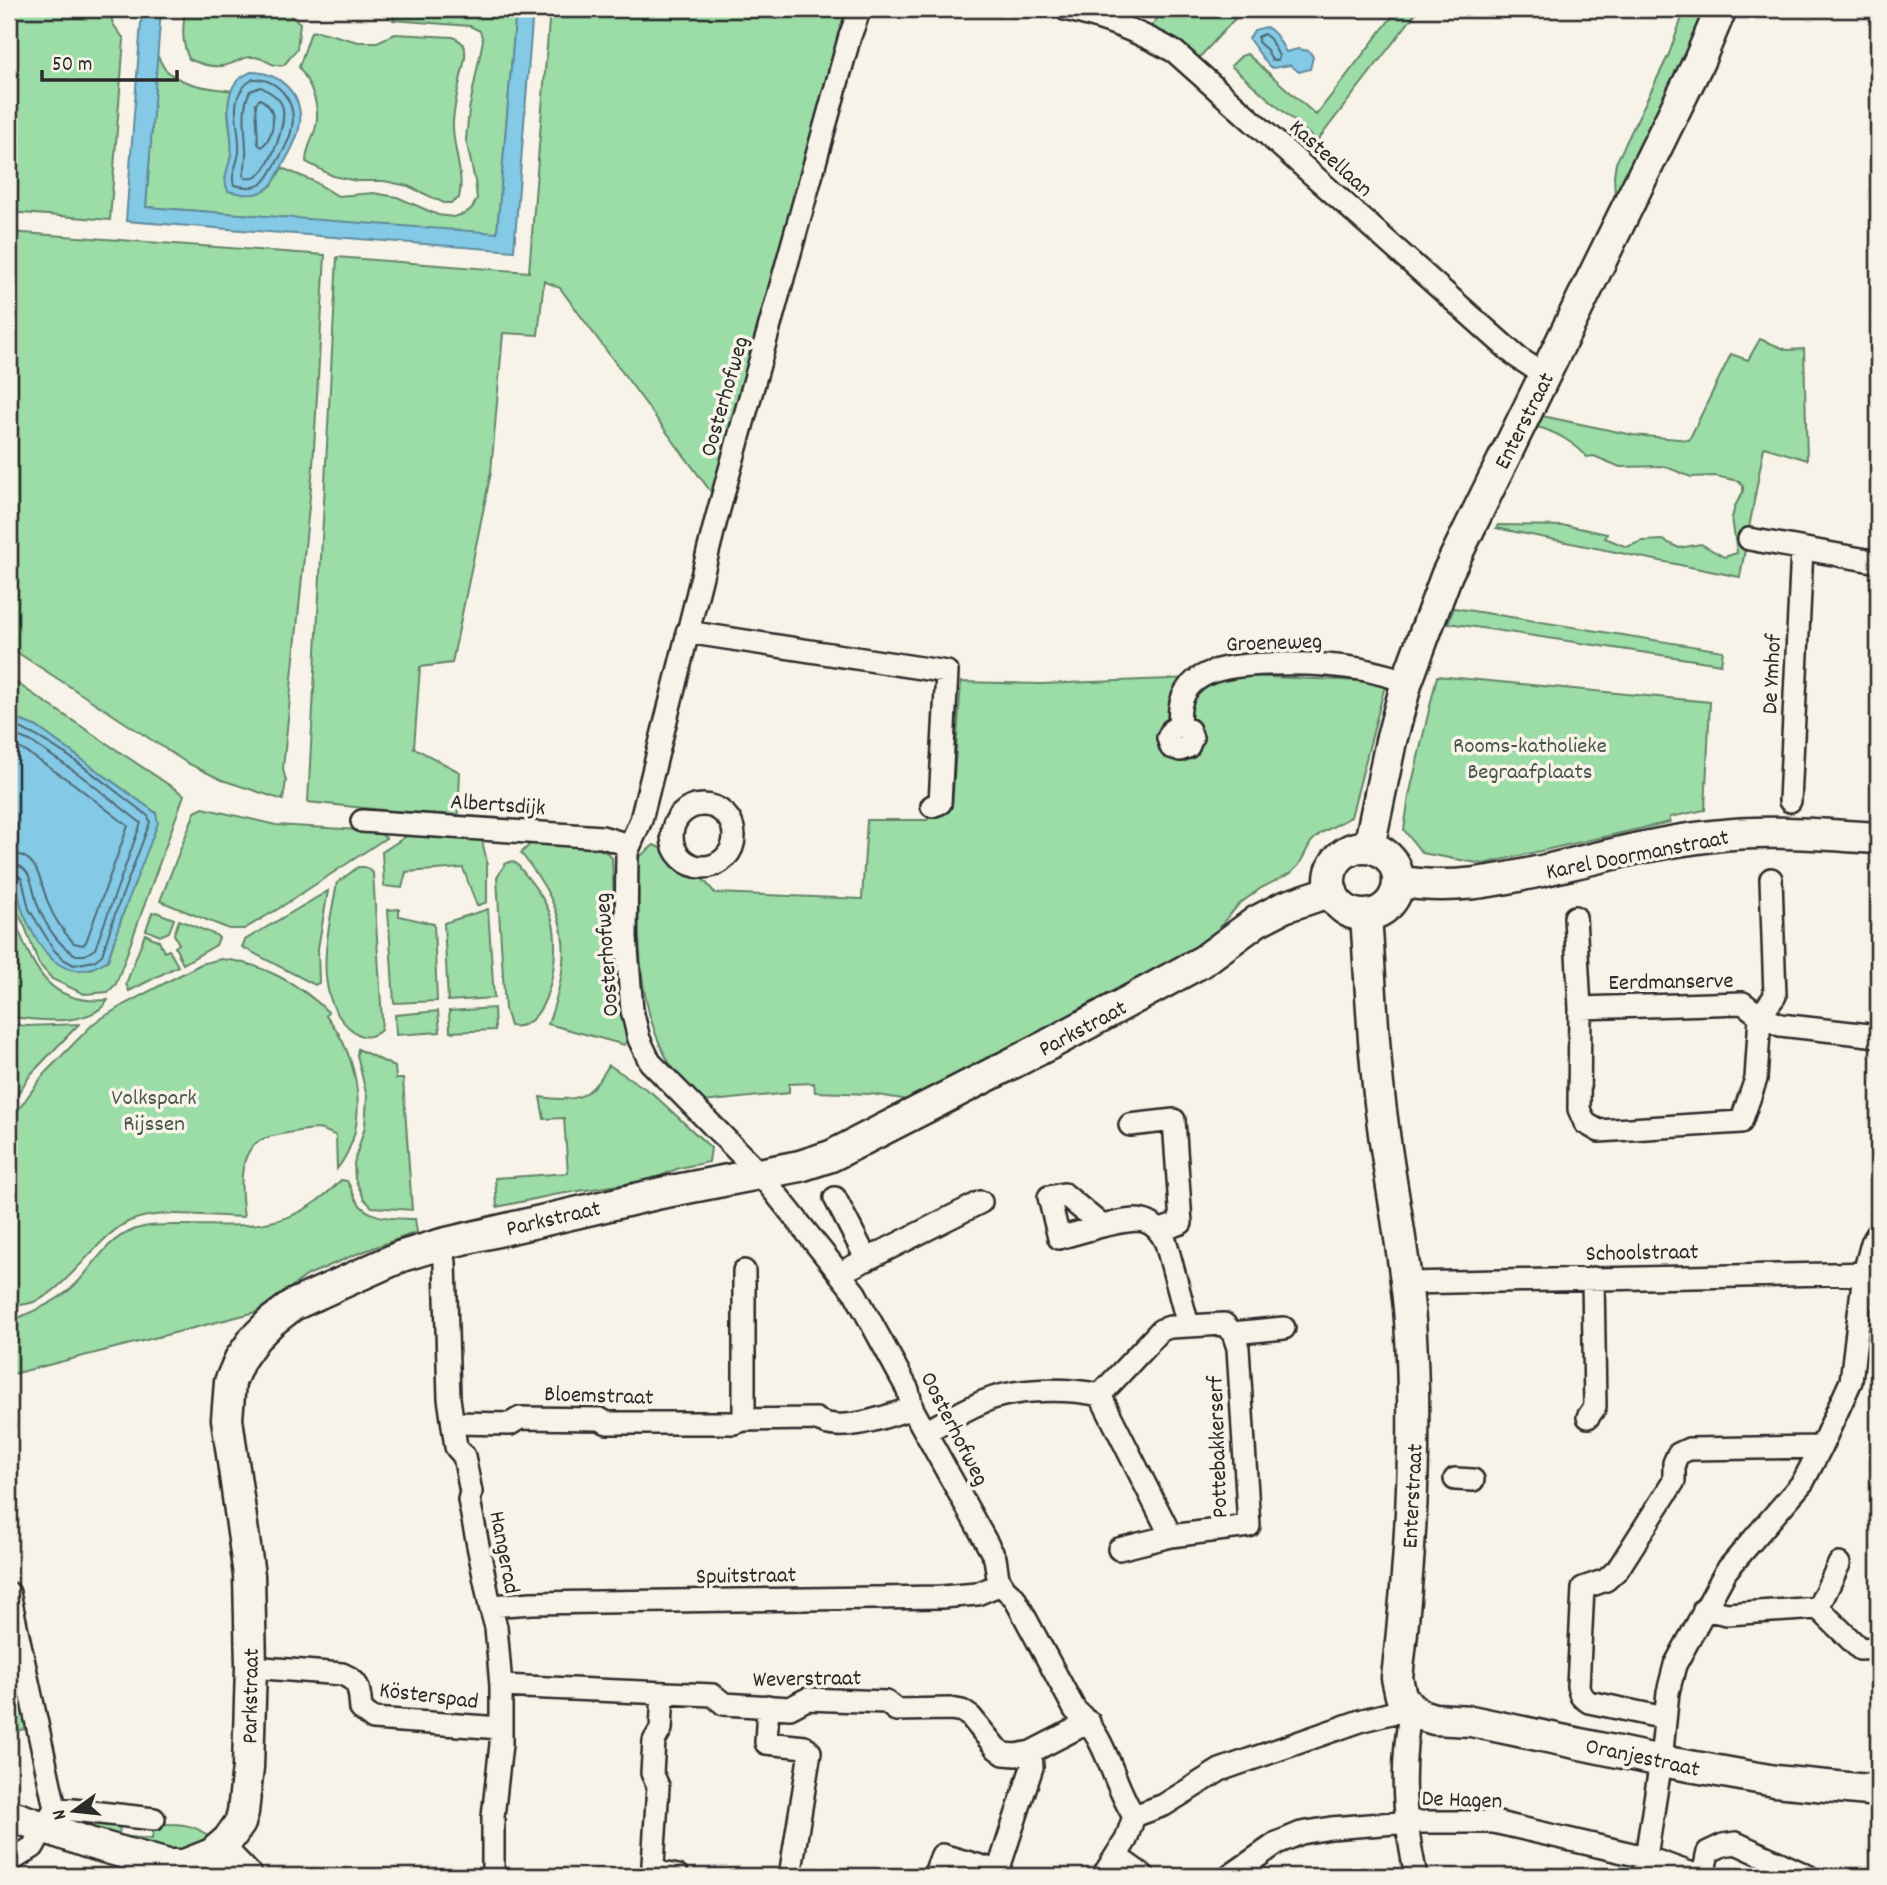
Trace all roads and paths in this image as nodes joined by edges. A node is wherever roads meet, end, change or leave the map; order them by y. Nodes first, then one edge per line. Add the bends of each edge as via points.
1 (860, 9) edge
2 (1065, 9) edge
3 (1721, 9) edge
4 (1546, 376) junction
5 (1749, 539) dead end
6 (1802, 549) junction
7 (1878, 562) edge
8 (687, 632) junction
9 (1407, 681) junction
10 (1180, 726) dead end
11 (1790, 801) dead end
12 (932, 806) dead end
13 (362, 821) dead end
14 (1878, 838) edge
15 (672, 841) dead end
16 (629, 845) junction
17 (1368, 847) junction
18 (1771, 879) dead end
19 (1398, 881) junction
20 (1332, 891) junction
21 (1366, 915) junction
22 (1575, 916) dead end
23 (1580, 1008) junction
24 (1760, 1016) junction
25 (1878, 1036) edge
26 (1130, 1125) dead end
27 (761, 1175) junction
28 (835, 1198) dead end
29 (981, 1202) dead end
30 (1102, 1226) dead end
31 (1161, 1230) junction
32 (1878, 1233) edge
33 (442, 1244) junction
34 (867, 1260) junction
35 (744, 1271) dead end
36 (840, 1273) junction
37 (1871, 1273) edge
38 (1593, 1278) junction
39 (1406, 1283) junction
40 (1188, 1325) junction
41 (1284, 1328) dead end
42 (1233, 1333) junction
43 (1100, 1395) junction
44 (912, 1408) junction
45 (1588, 1417) dead end
46 (744, 1420) junction
47 (454, 1423) junction
48 (927, 1431) junction
49 (1821, 1447) junction
50 (1171, 1536) junction
51 (1119, 1549) dead end
52 (1839, 1564) dead end
53 (1002, 1584) junction
54 (9, 1593) edge
55 (490, 1606) junction
56 (1818, 1608) junction
57 (1704, 1609) junction
58 (1878, 1648) edge
59 (251, 1667) junction
60 (501, 1686) junction
61 (663, 1693) junction
62 (768, 1706) junction
63 (1411, 1708) junction
64 (1665, 1718) junction
65 (1090, 1722) junction
66 (501, 1728) junction
67 (1031, 1752) junction
68 (1661, 1761) junction
69 (1878, 1791) edge
70 (9, 1815) edge
71 (1133, 1816) junction
72 (50, 1818) junction
73 (154, 1819) dead end
74 (1407, 1822) junction
75 (219, 1848) junction
76 (1116, 1856) junction
77 (9, 1863) edge
78 (1644, 1867) edge
79 (493, 1874) dead end
80 (246, 1876) edge
81 (678, 1876) edge
82 (790, 1876) edge
83 (934, 1876) edge
84 (1103, 1876) edge
85 (1144, 1876) edge
86 (1230, 1876) edge
87 (1416, 1876) edge
88 (1701, 1876) edge
89 (1808, 1876) edge

1 - 8 street, Oosterhofweg
2 - 4 street, Kasteellaan via 1117,24 1175,52 1517,357
3 - 4 main road, Enterstraat
4 - 9 main road, Enterstraat via 1447,574
5 - 6 street
6 - 7 street
6 - 11 street, De Ymhof
8 - 12 street via 947,672 940,803
8 - 16 street, Oosterhofweg via 641,820
9 - 10 street, Groeneweg via 1313,663 1236,665 1216,669 1194,683 1180,703
9 - 17 main road, Enterstraat
13 - 16 street, Albertsdijk via 602,837
14 - 19 main road, Karel Doormanstraat via 1790,833 1713,836 1486,883 1433,886
15 - 16 street via 643,840
16 - 27 street, Oosterhofweg via 625,902 628,976 643,1050
17 - 19 main road via 1390,859
17 - 20 main road via 1338,859 1330,880
18 - 24 street, Eerdmanserve via 1775,996
19 - 21 main road via 1389,904
20 - 21 main road via 1345,909
20 - 27 main road, Parkstraat via 1257,921 1203,961 831,1156
21 - 39 main road, Enterstraat via 1382,1126
22 - 23 street, Eerdmanserve
23 - 24 street, Eerdmanserve via 1743,1003
23 - 24 street, Eerdmanserve via 1579,1109 1586,1123 1599,1132 1741,1122 1756,1079
24 - 25 street, Eerdmanserve via 1780,1025
26 - 31 street via 1174,1120 1181,1223
27 - 33 main road, Parkstraat
27 - 36 street, Oosterhofweg
28 - 34 street
29 - 34 street
30 - 31 street via 1143,1219
31 - 40 street
32 - 37 street via 1872,1243
33 - 47 street, Hangerad
33 - 59 main road, Parkstraat via 402,1256 293,1305 255,1338 240,1359 230,1382 227,1419 247,1562
34 - 36 street
35 - 46 street
36 - 44 street, Oosterhofweg via 908,1390
37 - 38 street, Schoolstraat
37 - 49 street via 1851,1381
38 - 39 street, Schoolstraat
38 - 45 street via 1595,1407
39 - 63 main road, Enterstraat via 1414,1406 1413,1477 1397,1678 1401,1696
40 - 42 street via 1224,1324
40 - 43 street via 1161,1330
41 - 42 street
42 - 50 street, Pottebakkerserf via 1238,1348 1250,1526
43 - 48 street via 1080,1391 1009,1394
43 - 50 street
44 - 46 street, Bloemstraat via 871,1423
44 - 48 street, Oosterhofweg
46 - 47 street, Bloemstraat via 607,1423 600,1419 520,1418 510,1424
47 - 55 street, Hangerad
48 - 53 street, Oosterhofweg via 995,1558
49 - 57 street via 1803,1482 1726,1571
49 - 64 street via 1689,1449 1678,1454 1674,1481 1618,1569 1606,1580 1583,1588 1581,1696 1589,1702
50 - 51 street, Pottebakkerserf
52 - 56 street
53 - 55 street, Spuitstraat via 977,1594 942,1597
53 - 65 street, Oosterhofweg via 1014,1597 1074,1710
54 - 72 street
55 - 60 street, Hangerad
56 - 57 street via 1727,1614
56 - 58 street via 1860,1649
57 - 64 street via 1675,1665
59 - 66 street, Kösterspad via 342,1674 353,1679 361,1709 373,1719
59 - 75 main road, Parkstraat via 243,1812 240,1823
60 - 61 street, Weverstraat
60 - 66 street, Hangerad
61 - 62 street, Weverstraat via 713,1695 724,1704
61 - 81 street via 652,1773 658,1786 653,1864
62 - 67 street, Weverstraat via 790,1708 807,1699 886,1702 896,1710 951,1709 971,1717 1004,1754
62 - 82 street via 766,1743 804,1747 810,1752
63 - 68 main road, Oranjestraat via 1434,1719 1471,1721
63 - 71 street via 1220,1770 1164,1805
63 - 74 street via 1402,1781
64 - 68 street
65 - 67 street
65 - 71 street, Oosterhofweg
66 - 79 street, Hangerad
67 - 83 street via 1032,1767 998,1871 942,1855
68 - 69 main road, Oranjestraat via 1775,1781
68 - 78 street
70 - 72 main road
71 - 76 street
72 - 73 street
72 - 75 main road via 168,1865 198,1861
72 - 77 street via 33,1847
74 - 78 street, De Hagen via 1494,1822
74 - 86 street, De Hagen via 1301,1833 1277,1843
74 - 87 street
75 - 80 main road
76 - 84 street
76 - 85 street
78 - 88 street, De Hagen
88 - 89 street, De Hagen via 1709,1852 1736,1843

